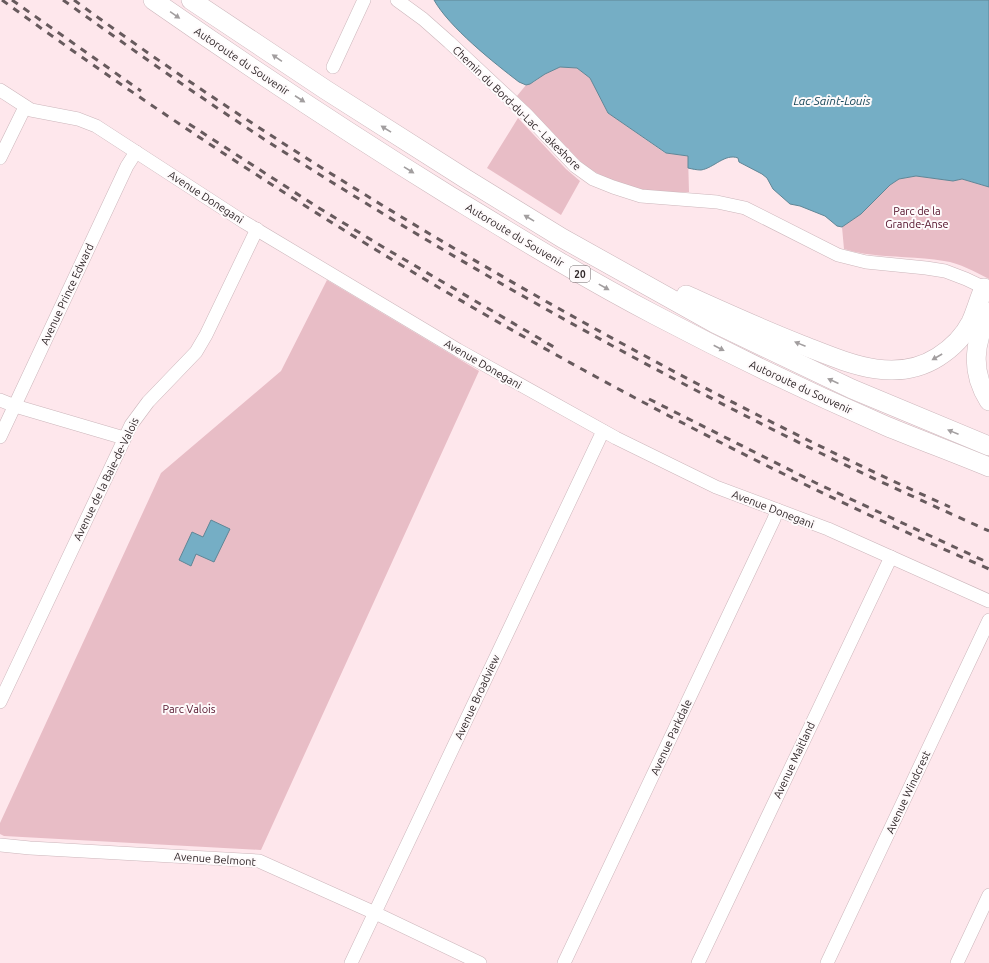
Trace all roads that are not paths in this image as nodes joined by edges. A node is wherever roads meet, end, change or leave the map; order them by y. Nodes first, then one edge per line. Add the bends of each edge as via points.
1 (153, 0) edge
2 (191, 0) edge
3 (364, 0) edge
4 (397, 0) edge
5 (333, 67) dead end
6 (0, 90) edge
7 (25, 107) junction
8 (136, 152) junction
9 (0, 158) edge
10 (257, 229) junction
11 (562, 238) junction
12 (986, 289) edge
13 (989, 312) edge
14 (0, 400) edge
15 (989, 401) edge
16 (15, 406) junction
17 (603, 430) junction
18 (0, 437) edge
19 (124, 438) junction
20 (989, 446) edge
21 (989, 467) edge
22 (777, 510) junction
23 (890, 557) junction
24 (989, 601) edge
25 (989, 620) edge
26 (0, 702) edge
27 (0, 845) edge
28 (989, 895) edge
29 (375, 913) junction
30 (351, 963) edge
31 (480, 963) edge
32 (564, 963) edge
33 (698, 963) edge
34 (827, 963) edge
35 (957, 963) edge

1 -> 21 highway, Autoroute du Souvenir / 20 via 367,143 537,249 615,294 822,397 886,426
11 -> 2 highway, Autoroute du Souvenir / 20 via 366,116
3 - 5 street
4 - 12 street, Chemin du Bord-du-Lac - Lakeshore via 444,38 526,114 575,166 593,179 641,196 717,202 745,208 843,256 866,262 945,272 966,278
6 - 7 street, Avenue Donegani
7 - 8 street, Avenue Donegani via 86,121
7 - 9 street
8 - 10 street, Avenue Donegani
8 - 16 street, Avenue Prince Edward via 127,166
10 - 17 street, Avenue Donegani via 470,357
10 - 19 street, Avenue de la Baie-de-Valois via 196,352 148,402 130,425
12 -> 11 highway via 968,327 944,353 915,367 896,371 876,370 827,355 770,332
20 -> 11 highway, Autoroute du Souvenir / 20 via 880,401 763,348
13 - 15 highway via 979,334 976,361 979,380
14 - 16 street
16 - 18 street, Avenue Prince Edward
16 - 19 street
17 - 22 street, Avenue Donegani via 704,481
17 - 29 street, Avenue Broadview
19 - 26 street, Avenue de la Baie-de-Valois
22 - 23 street, Avenue Donegani via 828,529
22 - 32 street, Avenue Parkdale
23 - 24 street, Avenue Donegani
23 - 33 street, Avenue Maitland
25 - 34 street, Avenue Windcrest
27 - 29 street, Avenue Belmont via 259,861
28 - 35 street
29 - 30 street, Avenue Broadview
29 - 31 street, Avenue Belmont

